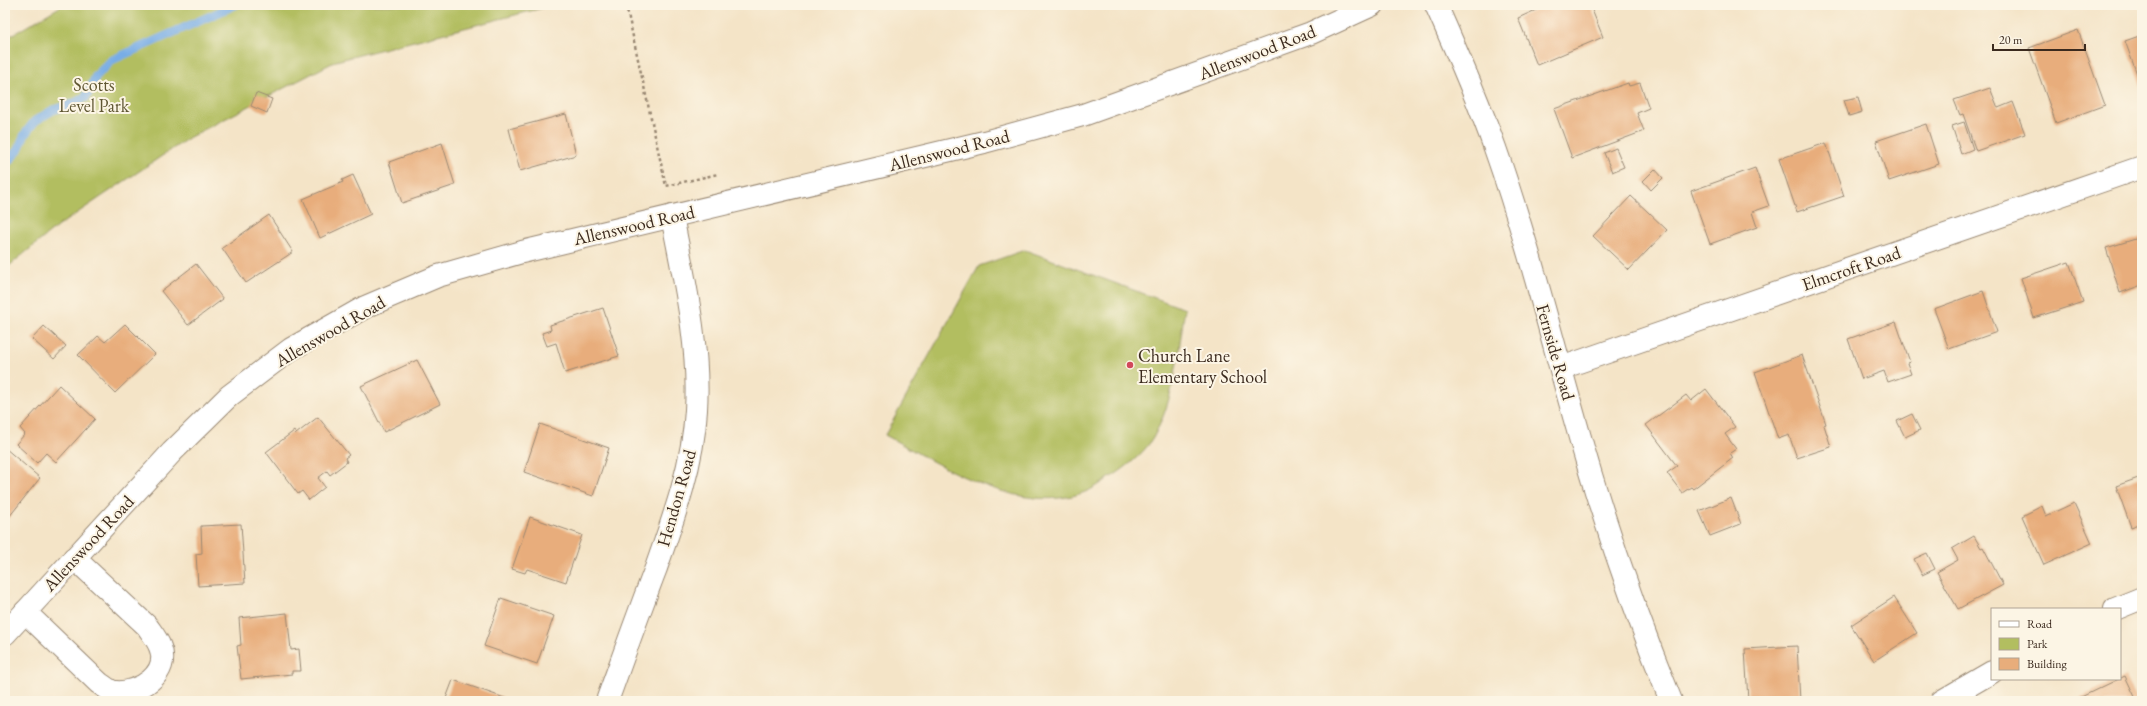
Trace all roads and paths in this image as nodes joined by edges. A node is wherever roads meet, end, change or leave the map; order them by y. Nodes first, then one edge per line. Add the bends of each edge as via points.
1 (626, 5) edge
2 (1372, 5) edge
3 (1436, 5) edge
4 (2142, 167) edge
5 (718, 174) dead end
6 (672, 216) junction
7 (1561, 368) junction
8 (74, 558) junction
9 (2142, 598) edge
10 (2117, 608) edge
11 (25, 612) junction
12 (5, 634) edge
13 (1991, 673) edge
14 (607, 701) edge
15 (1671, 701) edge
16 (1942, 701) edge

1 - 5 path via 666,186
2 - 6 street, Allenswood Road via 1311,33 1083,115 984,142
3 - 7 street, Fernside Road via 1495,148
4 - 7 street, Elmcroft Road
6 - 8 street, Allenswood Road via 522,252 438,276 365,307 338,322 291,349 229,396 172,452
6 - 14 street, Hendon Road via 688,302 695,359 696,410 691,458 674,516
7 - 15 street, Fernside Road via 1591,476 1625,578
8 - 11 street, Allenswood Road
8 - 11 street via 147,626 154,636 161,648 161,661 155,676 145,686 130,692 114,692 99,683
9 - 10 street
11 - 12 street, Allenswood Road
13 - 16 street

